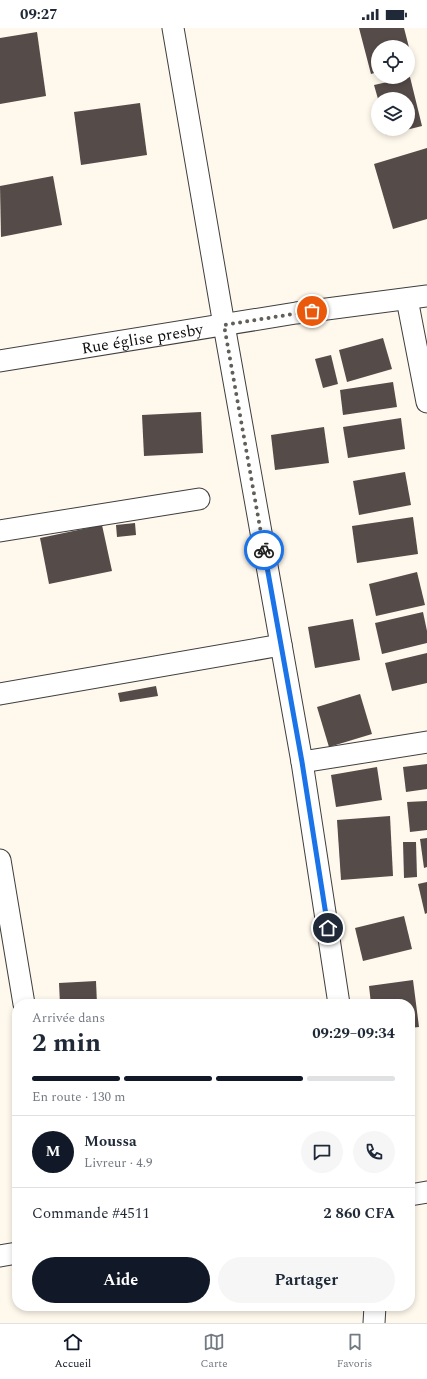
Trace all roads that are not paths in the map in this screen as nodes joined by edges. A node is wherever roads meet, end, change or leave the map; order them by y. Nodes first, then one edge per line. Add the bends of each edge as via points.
1 (173, 28) edge
2 (427, 296) edge
3 (406, 299) junction
4 (224, 325) junction
5 (0, 361) edge
6 (427, 402) edge
7 (199, 499) dead end
8 (0, 531) edge
9 (281, 644) junction
10 (0, 694) edge
11 (427, 742) edge
12 (302, 762) junction
13 (0, 860) edge
14 (23, 999) edge
15 (338, 999) edge
16 (427, 1192) edge
17 (415, 1194) edge
18 (12, 1254) edge
19 (0, 1256) edge
20 (375, 1311) edge
21 (374, 1323) edge

1 - 4 street
2 - 3 street, Rue église presby
3 - 4 street, Rue église presby
3 - 6 street
4 - 5 street, Rue église presby
4 - 9 street
7 - 8 street
9 - 10 street
9 - 12 street
11 - 12 street
12 - 15 street
13 - 14 street
16 - 17 street
18 - 19 street
20 - 21 street

